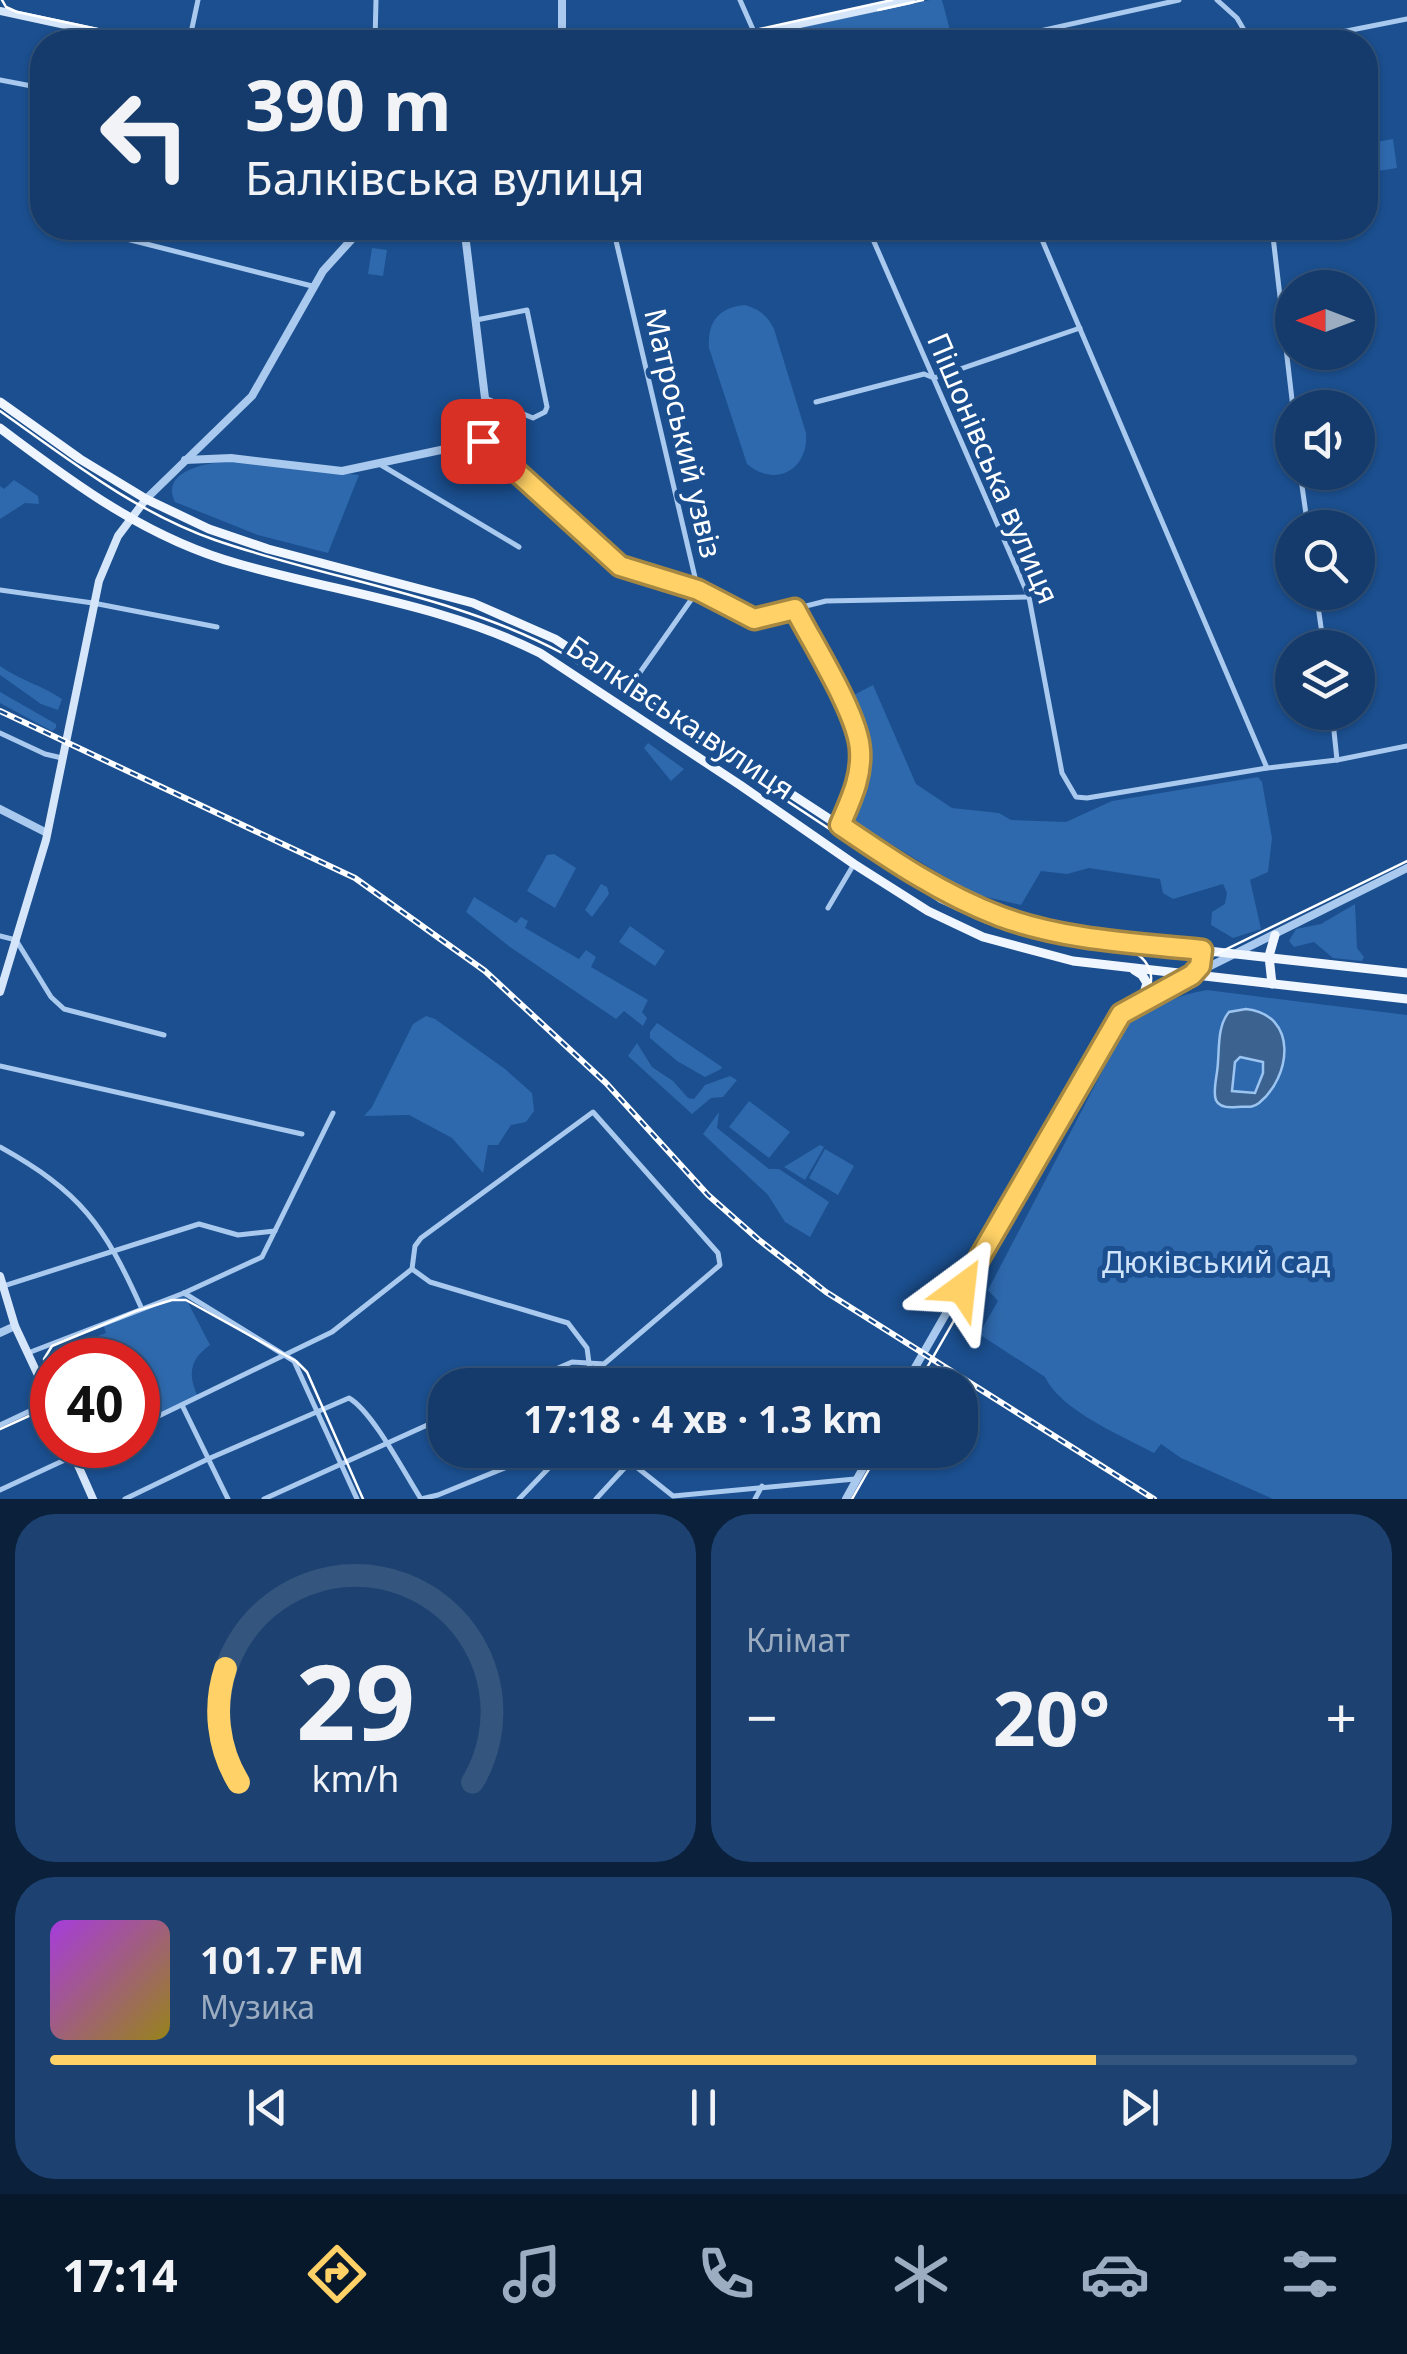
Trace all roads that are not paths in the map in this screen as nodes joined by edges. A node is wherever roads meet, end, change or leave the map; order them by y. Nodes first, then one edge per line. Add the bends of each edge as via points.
1 (198, 0) edge
2 (376, 0) edge
3 (562, 0) edge
4 (740, 0) edge
5 (911, 0) edge
6 (1174, 0) edge
7 (1218, 0) edge
8 (0, 11) edge
9 (1407, 19) edge
10 (786, 26) junction
11 (88, 30) edge
12 (192, 30) edge
13 (375, 30) edge
14 (562, 30) edge
15 (753, 30) edge
16 (770, 30) edge
17 (788, 30) edge
18 (1050, 30) edge
19 (1244, 30) edge
20 (1352, 30) edge
21 (0, 80) edge
22 (30, 86) edge
23 (131, 240) edge
24 (351, 240) edge
25 (466, 240) edge
26 (616, 240) edge
27 (873, 240) edge
28 (1043, 240) edge
29 (1273, 240) edge
30 (316, 287) junction
31 (476, 320) junction
32 (1080, 328) junction
33 (934, 378) junction
34 (1290, 390) edge
35 (485, 398) junction
36 (0, 402) edge
37 (816, 402) dead end
38 (0, 428) edge
39 (483, 441) junction
40 (185, 460) junction
41 (378, 464) junction
42 (146, 498) junction
43 (129, 518) junction
44 (519, 547) dead end
45 (0, 590) edge
46 (698, 590) junction
47 (1029, 597) junction
48 (94, 603) junction
49 (795, 609) junction
50 (218, 628) dead end
51 (629, 688) junction
52 (1334, 730) edge
53 (0, 733) edge
54 (1407, 746) edge
55 (62, 758) junction
56 (1337, 760) junction
57 (1267, 768) junction
58 (0, 809) edge
59 (840, 825) junction
60 (47, 833) junction
61 (854, 864) junction
62 (1404, 872) edge
63 (828, 908) dead end
64 (1275, 935) junction
65 (0, 936) edge
66 (16, 940) junction
67 (1202, 950) junction
68 (1242, 953) junction
69 (1269, 956) junction
70 (1127, 967) junction
71 (1407, 972) edge
72 (1192, 975) junction
73 (1272, 984) junction
74 (0, 992) edge
75 (1407, 998) edge
76 (1142, 1000) junction
77 (164, 1035) dead end
78 (0, 1066) edge
79 (333, 1113) dead end
80 (302, 1134) dead end
81 (0, 1147) edge
82 (275, 1231) junction
83 (116, 1251) junction
84 (412, 1268) junction
85 (0, 1276) edge
86 (1, 1287) edge
87 (184, 1292) junction
88 (141, 1308) junction
89 (15, 1326) junction
90 (0, 1333) edge
91 (28, 1353) junction
92 (288, 1356) junction
93 (30, 1357) edge
94 (591, 1364) junction
95 (558, 1368) edge
96 (591, 1368) edge
97 (916, 1368) edge
98 (182, 1406) junction
99 (317, 1410) junction
100 (30, 1412) edge
101 (160, 1416) edge
102 (0, 1425) edge
103 (428, 1425) edge
104 (386, 1443) junction
105 (208, 1458) junction
106 (341, 1464) junction
107 (48, 1468) edge
108 (79, 1468) edge
109 (505, 1468) edge
110 (549, 1468) edge
111 (624, 1468) edge
112 (637, 1468) edge
113 (864, 1468) edge
114 (858, 1479) junction
115 (762, 1486) junction
116 (0, 1490) edge
117 (672, 1497) edge
118 (93, 1499) edge
119 (125, 1499) edge
120 (228, 1499) edge
121 (264, 1499) edge
122 (357, 1499) edge
123 (420, 1499) edge
124 (519, 1499) edge
125 (596, 1499) edge
126 (755, 1499) edge
127 (846, 1499) edge

1 - 12 street
2 - 13 street
3 - 14 street
4 - 15 street
5 - 10 main road
6 - 18 street
7 - 19 street
8 - 11 main road
9 - 20 street
10 - 16 main road
10 - 17 street
21 - 22 street
23 - 30 street
24 - 30 street
25 - 31 street
26 - 46 street, Матроський узвіз
27 - 33 street, Пішонівська вулиця
28 - 32 street
29 - 34 street
30 - 40 street via 252,396
31 - 35 street
31 - 35 street via 527,310 547,407 533,418
32 - 33 street
32 - 57 street
33 - 37 street via 924,374
33 - 47 street, Пішонівська вулиця
35 - 39 street
36 - 42 main road, Балківська вулиця
38 - 43 main road, Балківська вулиця
39 - 41 street
39 - 46 street via 620,566
40 - 41 street via 231,458 342,471
40 - 42 street
41 - 44 street
42 - 43 main road
42 - 51 main road, Балківська вулиця via 236,539 509,616
43 - 48 main road
43 - 61 main road, Балківська вулиця via 239,564 442,613 508,637
45 - 48 street
46 - 49 street via 754,619
46 - 51 street, Матроський узвіз
47 - 49 street via 826,602
47 - 57 street, Пішонівська вулиця via 1062,774 1076,796
48 - 50 street
48 - 55 main road
49 - 59 street via 850,714 860,747 854,796
51 - 59 main road, Балківська вулиця
52 - 56 street
53 - 55 street
54 - 56 street
55 - 60 main road
56 - 57 street
58 - 60 street
59 - 67 main road, Балківська вулиця via 901,866 1002,917 1072,936
60 - 66 main road
61 - 63 street
61 - 70 main road, Балківська вулиця via 983,936 1074,961
62 - 64 street
64 - 68 street
64 - 69 main road
65 - 66 street
66 - 74 main road
66 - 77 street via 64,1009
67 - 68 main road, Балківська вулиця
67 - 72 street
68 - 69 main road, Балківська вулиця
68 - 72 street
69 - 71 main road, Балківська вулиця
69 - 73 main road
70 - 72 main road, Балківська вулиця
70 - 76 main road via 1147,983
72 - 73 main road, Балківська вулиця
72 - 76 street
73 - 75 main road, Балківська вулиця
76 - 97 street via 1121,1014 1087,1068
78 - 80 street
79 - 82 street
81 - 83 street via 90,1213
82 - 83 street via 238,1236 200,1224
82 - 87 street via 262,1257
83 - 86 street
83 - 88 street
84 - 92 street via 344,1325
84 - 94 street via 430,1282 568,1324 583,1340
84 - 94 street via 421,1238 593,1112 718,1252 720,1264 608,1361
85 - 86 main road
86 - 89 main road
87 - 88 street
87 - 92 street
88 - 91 street
89 - 90 street
89 - 91 main road
91 - 93 main road
92 - 98 street
92 - 99 street
94 - 95 street
94 - 96 street
98 - 101 street
98 - 105 street
99 - 104 street via 353,1399
99 - 105 street
99 - 106 street
100 - 102 street
103 - 104 street
104 - 106 street
104 - 123 street
105 - 119 street
105 - 120 street
106 - 121 street
106 - 122 street
107 - 116 street
108 - 118 main road
109 - 123 street
110 - 124 street
111 - 125 street
112 - 117 street
113 - 114 street
114 - 115 street
114 - 127 street
115 - 117 street
115 - 126 street

